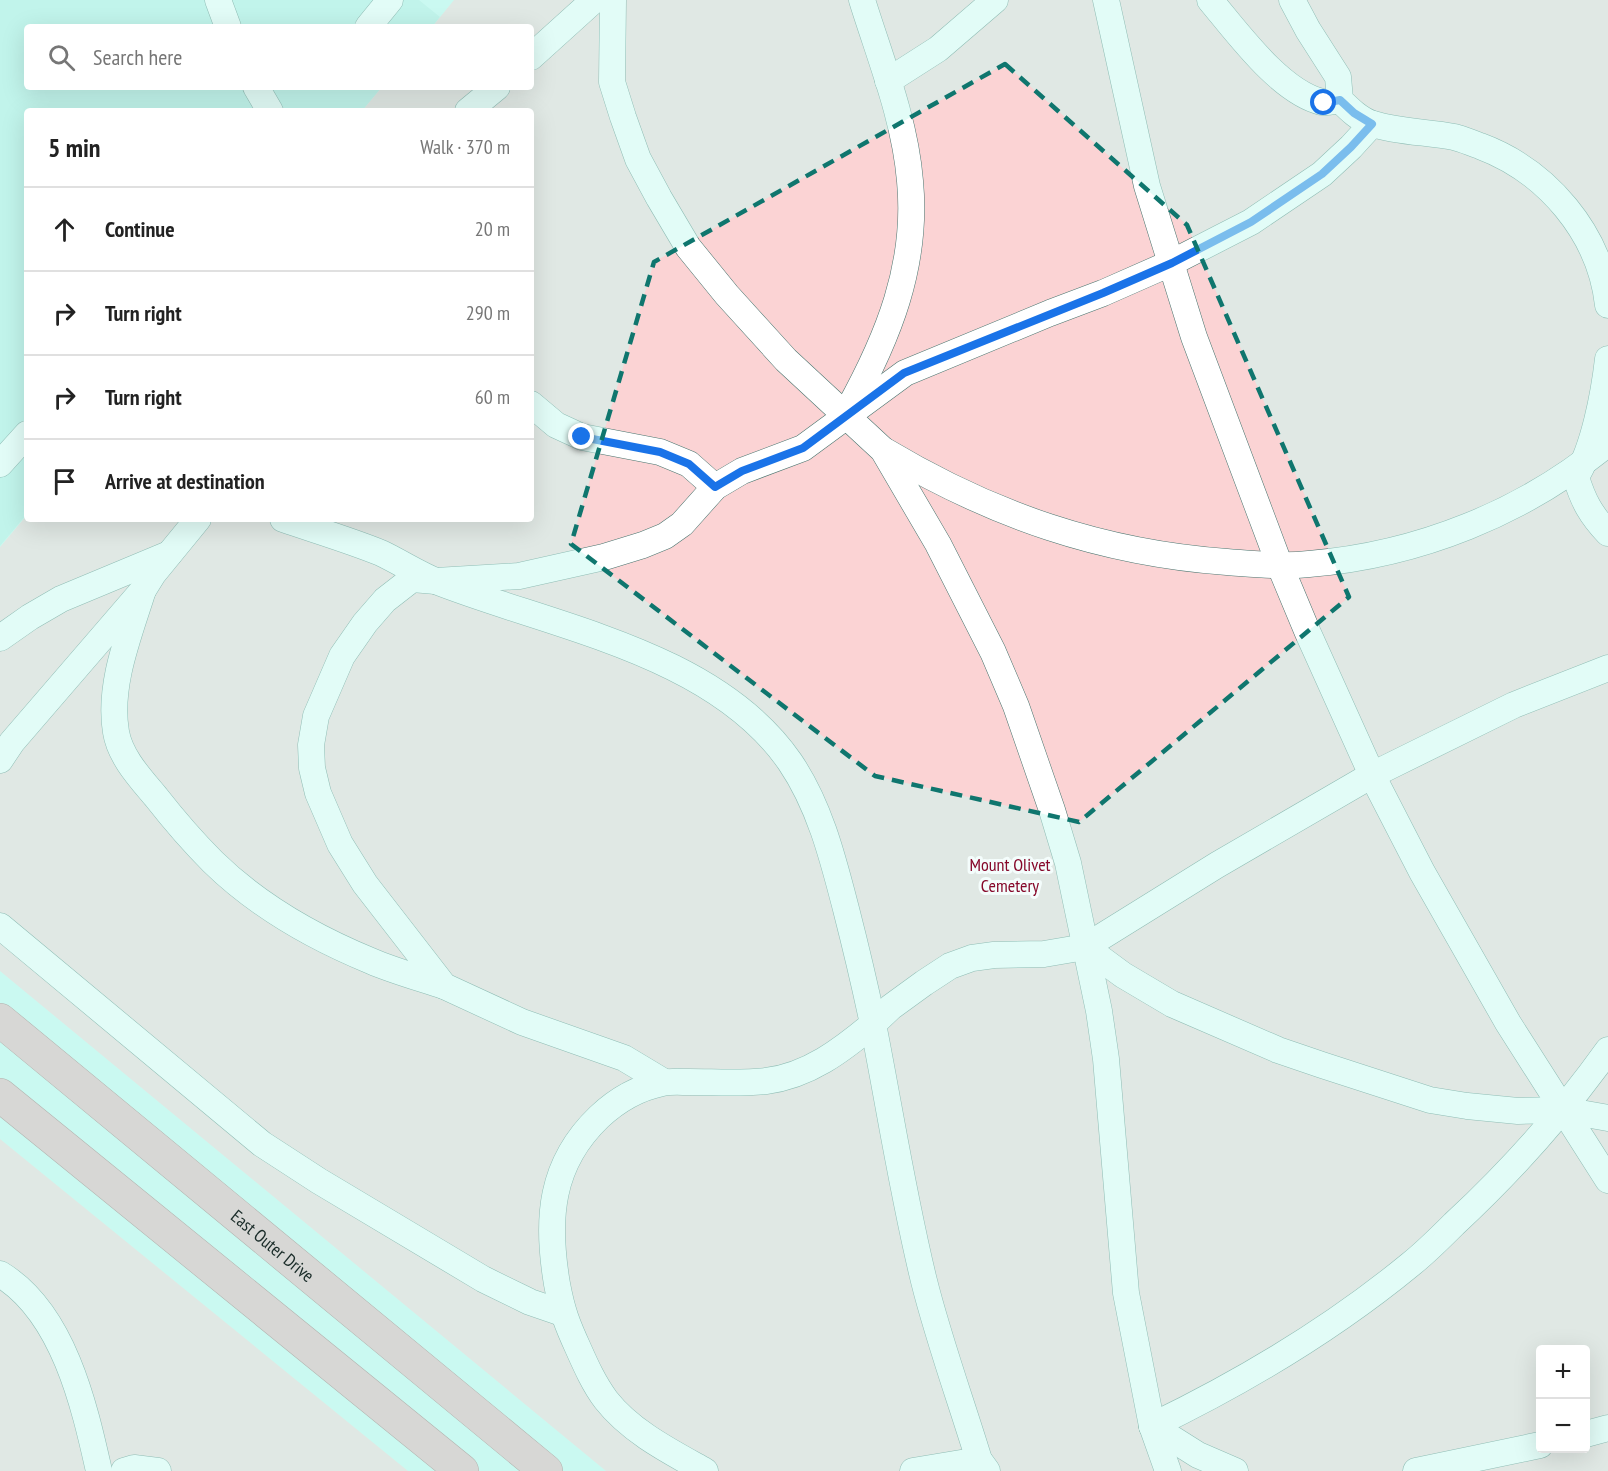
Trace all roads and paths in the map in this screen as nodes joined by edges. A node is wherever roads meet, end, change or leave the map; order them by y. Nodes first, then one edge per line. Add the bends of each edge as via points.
1 (218, 0) edge
2 (390, 0) edge
3 (594, 0) edge
4 (613, 0) edge
5 (861, 0) edge
6 (995, 0) edge
7 (1106, 0) edge
8 (1210, 0) edge
9 (1292, 0) edge
10 (227, 24) edge
11 (370, 24) edge
12 (534, 54) edge
13 (888, 81) junction
14 (258, 90) edge
15 (493, 90) edge
16 (1340, 100) junction
17 (268, 108) edge
18 (472, 108) edge
19 (1372, 124) junction
20 (1172, 263) junction
21 (1608, 305) edge
22 (1608, 359) edge
23 (534, 407) edge
24 (845, 416) junction
25 (24, 437) edge
26 (1608, 443) edge
27 (883, 450) junction
28 (1586, 462) junction
29 (0, 464) edge
30 (715, 487) junction
31 (196, 522) edge
32 (291, 522) edge
33 (1608, 533) edge
34 (169, 554) junction
35 (1280, 566) junction
36 (436, 581) junction
37 (143, 591) junction
38 (0, 638) edge
39 (1608, 668) edge
40 (0, 760) edge
41 (1372, 776) junction
42 (0, 926) edge
43 (1085, 946) junction
44 (444, 986) junction
45 (0, 1020) edge
46 (873, 1024) junction
47 (1608, 1050) edge
48 (664, 1082) junction
49 (0, 1095) edge
50 (1563, 1110) junction
51 (1608, 1118) edge
52 (1608, 1180) edge
53 (0, 1274) edge
54 (562, 1313) junction
55 (1152, 1426) junction
56 (1608, 1428) edge
57 (1590, 1433) edge
58 (1536, 1446) edge
59 (983, 1466) edge
60 (543, 1470) edge
61 (99, 1471) edge
62 (124, 1471) edge
63 (158, 1471) edge
64 (462, 1471) edge
65 (705, 1471) edge
66 (913, 1471) edge
67 (1168, 1471) edge
68 (1235, 1471) edge
69 (1416, 1471) edge

1 - 10 street
2 - 11 street
3 - 12 street
4 - 24 street via 612,82 638,159 658,198 688,247 727,295 786,360
5 - 13 street
6 - 13 street via 938,49
7 - 20 street via 1147,186
8 - 16 street via 1285,83 1324,103
9 - 16 street via 1338,77
13 - 24 street via 907,154 910,244 885,338
14 - 17 street
15 - 18 street
16 - 19 street
19 - 20 street via 1322,174 1251,222
19 - 21 street via 1457,137 1511,160 1537,178 1556,196 1586,237 1606,286
20 - 24 street via 904,373
20 - 35 street via 1194,337
22 - 28 street
23 - 30 street via 556,425 582,437 660,452 689,464
24 - 27 street
24 - 30 street via 803,448 742,471
25 - 29 street
26 - 28 street
27 - 35 street via 984,503 1032,523 1184,559
27 - 43 street via 939,544 1016,706 1062,842
28 - 33 street via 1576,477 1581,494
28 - 35 street via 1505,511 1405,549
30 - 36 street via 682,524 643,545 519,576
31 - 34 street
32 - 36 street via 381,554
34 - 37 street
34 - 38 street via 61,599
35 - 41 street
36 - 44 street via 412,579 385,600 365,623 327,687 311,745 318,793 340,844 365,884
36 - 46 street via 623,645 700,682 769,736 809,794 823,830
37 - 40 street
37 - 44 street via 114,695 116,736 141,779 215,864 253,895 336,945 372,962
39 - 41 street via 1514,705
41 - 43 street
41 - 50 street via 1508,1023
42 - 54 street via 262,1144 483,1279
43 - 46 street via 1044,954 972,958 950,966
43 - 50 street via 1123,975 1172,1004 1278,1050 1430,1100 1518,1111
43 - 55 street via 1106,1059 1126,1293
44 - 48 street via 522,1022 624,1059
45 - 60 main road, East Outer Drive
46 - 48 street via 831,1058 794,1074 767,1081
46 - 59 street via 923,1280
47 - 50 street
48 - 54 street via 613,1103 573,1147 562,1168 552,1225
49 - 64 main road
50 - 51 street
50 - 52 street
50 - 55 street via 1496,1185 1412,1263 1366,1299 1286,1353
53 - 61 street via 21,1291 54,1331 90,1431
54 - 65 street via 592,1379 608,1401 651,1439
55 - 67 street
55 - 68 street via 1198,1455
56 - 57 street
58 - 69 street
59 - 66 street
62 - 63 street

